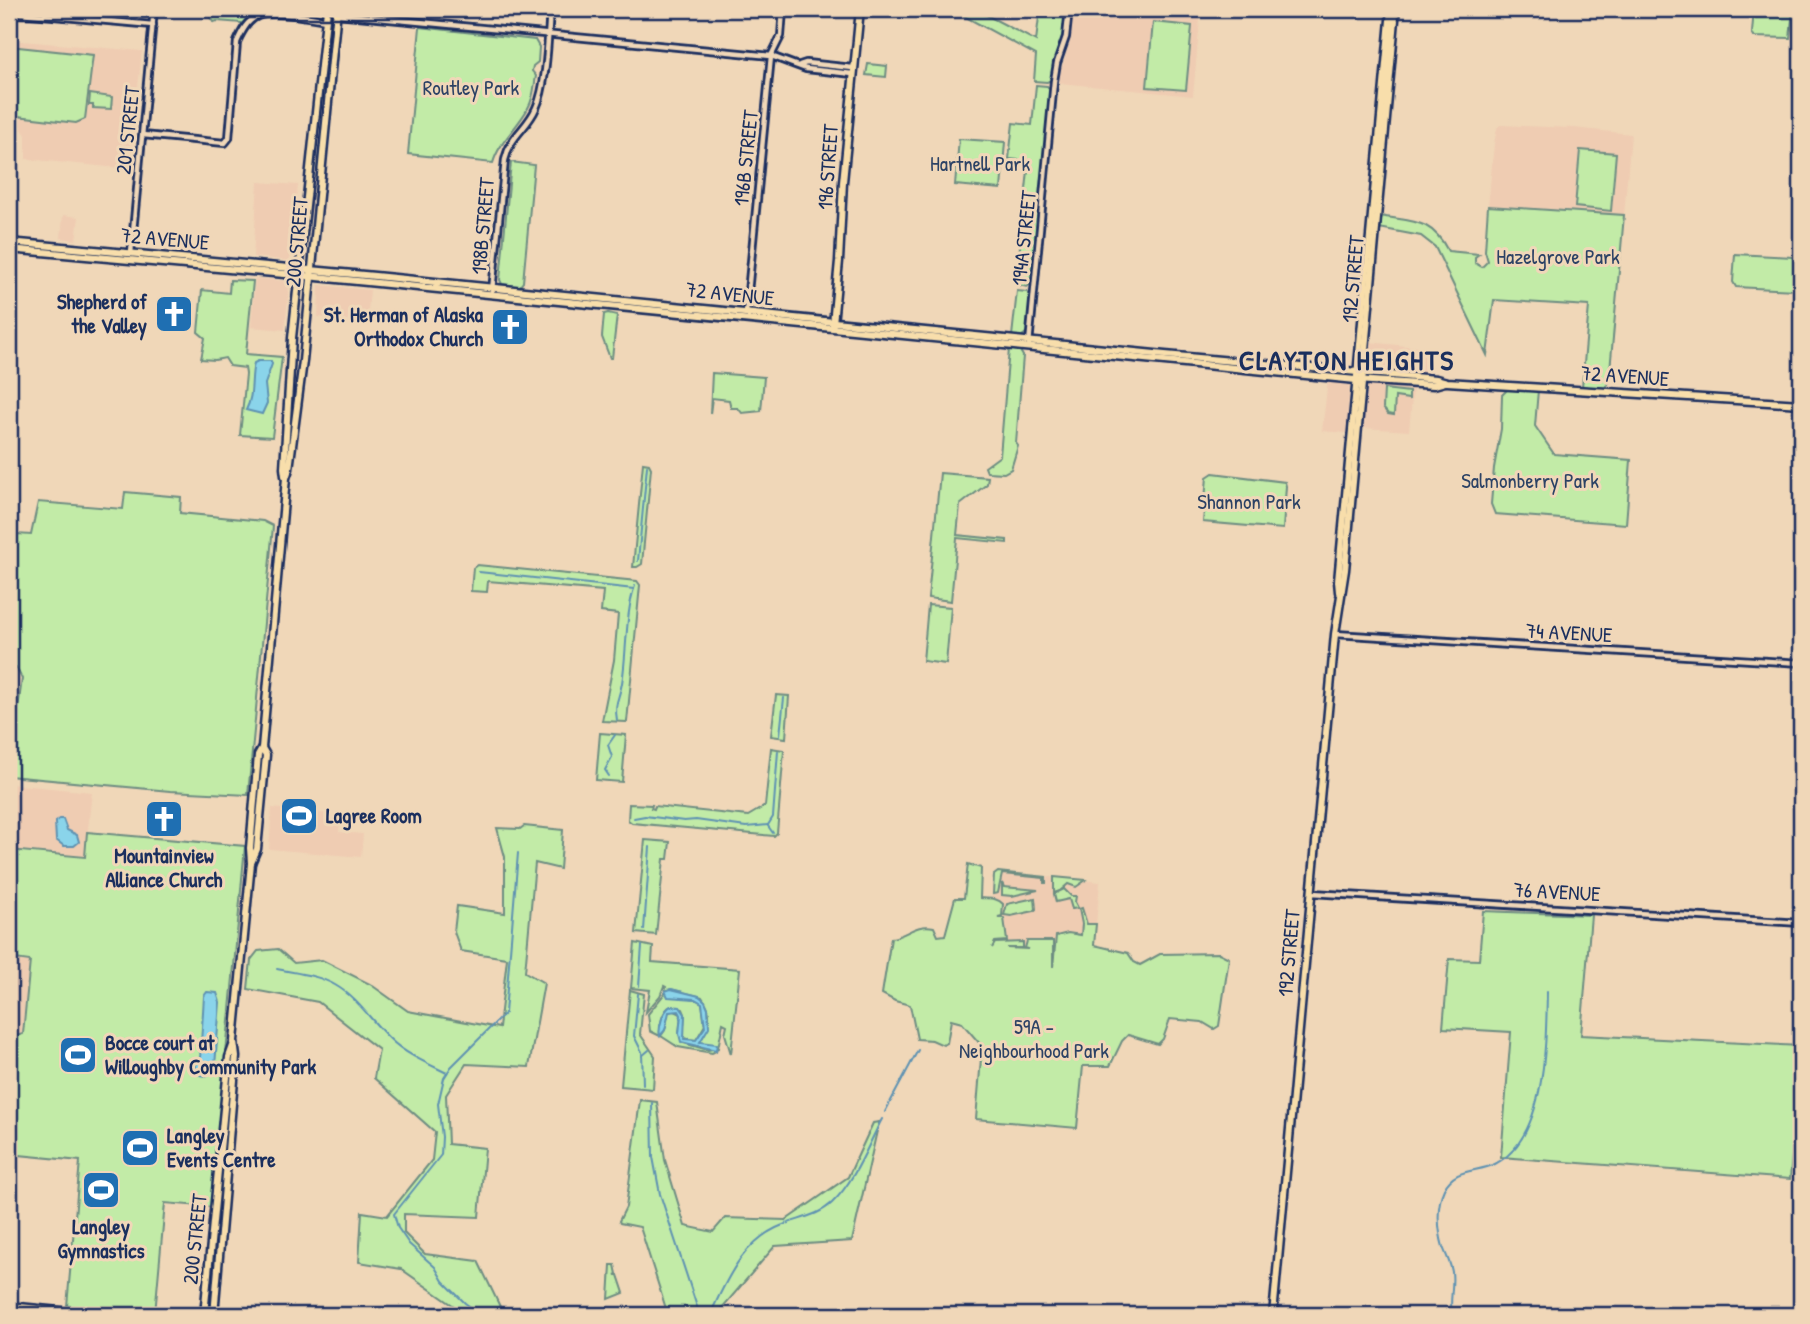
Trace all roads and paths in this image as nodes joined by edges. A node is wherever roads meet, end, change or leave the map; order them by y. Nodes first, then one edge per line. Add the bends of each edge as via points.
1 (154, 9) edge
2 (550, 9) edge
3 (783, 9) edge
4 (860, 9) edge
5 (1069, 9) edge
6 (1394, 9) edge
7 (333, 10) edge
8 (9, 12) edge
9 (326, 20) junction
10 (153, 25) junction
11 (548, 35) junction
12 (771, 56) junction
13 (853, 71) junction
14 (143, 135) junction
15 (9, 242) edge
16 (9, 249) edge
17 (131, 253) junction
18 (299, 272) junction
19 (311, 273) junction
20 (492, 292) junction
21 (709, 309) junction
22 (673, 312) junction
23 (746, 313) junction
24 (702, 315) junction
25 (833, 325) junction
26 (935, 333) junction
27 (897, 334) junction
28 (1029, 345) junction
29 (1199, 361) junction
30 (1359, 377) junction
31 (1801, 404) edge
32 (286, 478) junction
33 (1335, 634) junction
34 (1801, 663) edge
35 (1312, 893) junction
36 (1801, 923) edge
37 (234, 1041) junction
38 (9, 1307) edge
39 (99, 1315) edge
40 (204, 1315) edge
41 (214, 1315) edge
42 (1273, 1315) edge

1 - 10 street, 201 STREET
2 - 11 street
3 - 12 street, 196B STREET via 781,36
4 - 13 main road, 196 STREET
5 - 28 street, 194A STREET via 1054,85
6 - 30 main road, 192 STREET
6 - 30 main road, 192 STREET
7 - 9 main road, 200 STREET
7 - 11 street
7 - 19 main road, 200 STREET
8 - 10 street
9 - 14 street via 270,14 257,16 248,24 237,42 225,143
9 - 18 main road, 200 STREET
10 - 14 street, 201 STREET
11 - 12 street
11 - 20 street, 198B STREET via 540,99 511,142 505,160
12 - 13 street via 806,69
12 - 23 street, 196B STREET
13 - 25 main road, 196 STREET
14 - 17 street, 201 STREET
15 - 17 main road, 72 AVENUE
16 - 18 main road, 72 AVENUE
17 - 18 main road, 72 AVENUE
18 - 19 main road, 72 AVENUE
18 - 32 main road, 200 STREET
19 - 20 main road, 72 AVENUE
19 - 32 main road, 200 STREET
20 - 21 main road, 72 AVENUE
20 - 22 main road, 72 AVENUE
21 - 22 main road
21 - 23 main road, 72 AVENUE
22 - 24 main road, 72 AVENUE
23 - 24 main road
23 - 25 main road, 72 AVENUE
24 - 25 main road, 72 AVENUE
25 - 26 main road, 72 AVENUE
25 - 27 main road, 72 AVENUE
26 - 27 main road
26 - 28 main road, 72 AVENUE
27 - 28 main road, 72 AVENUE
28 - 29 main road, 72 AVENUE
28 - 29 main road, 72 AVENUE
29 - 30 main road, 72 AVENUE
29 - 30 main road, 72 AVENUE
30 - 31 main road, 72 AVENUE
30 - 33 main road, 192 STREET via 1345,570
32 - 37 main road, 200 STREET via 262,748 266,755
33 - 34 street, 74 AVENUE
33 - 35 main road, 192 STREET
35 - 36 street, 76 AVENUE
35 - 42 main road, 192 STREET
37 - 40 main road, 200 STREET
37 - 41 main road, 200 STREET
38 - 39 main road

